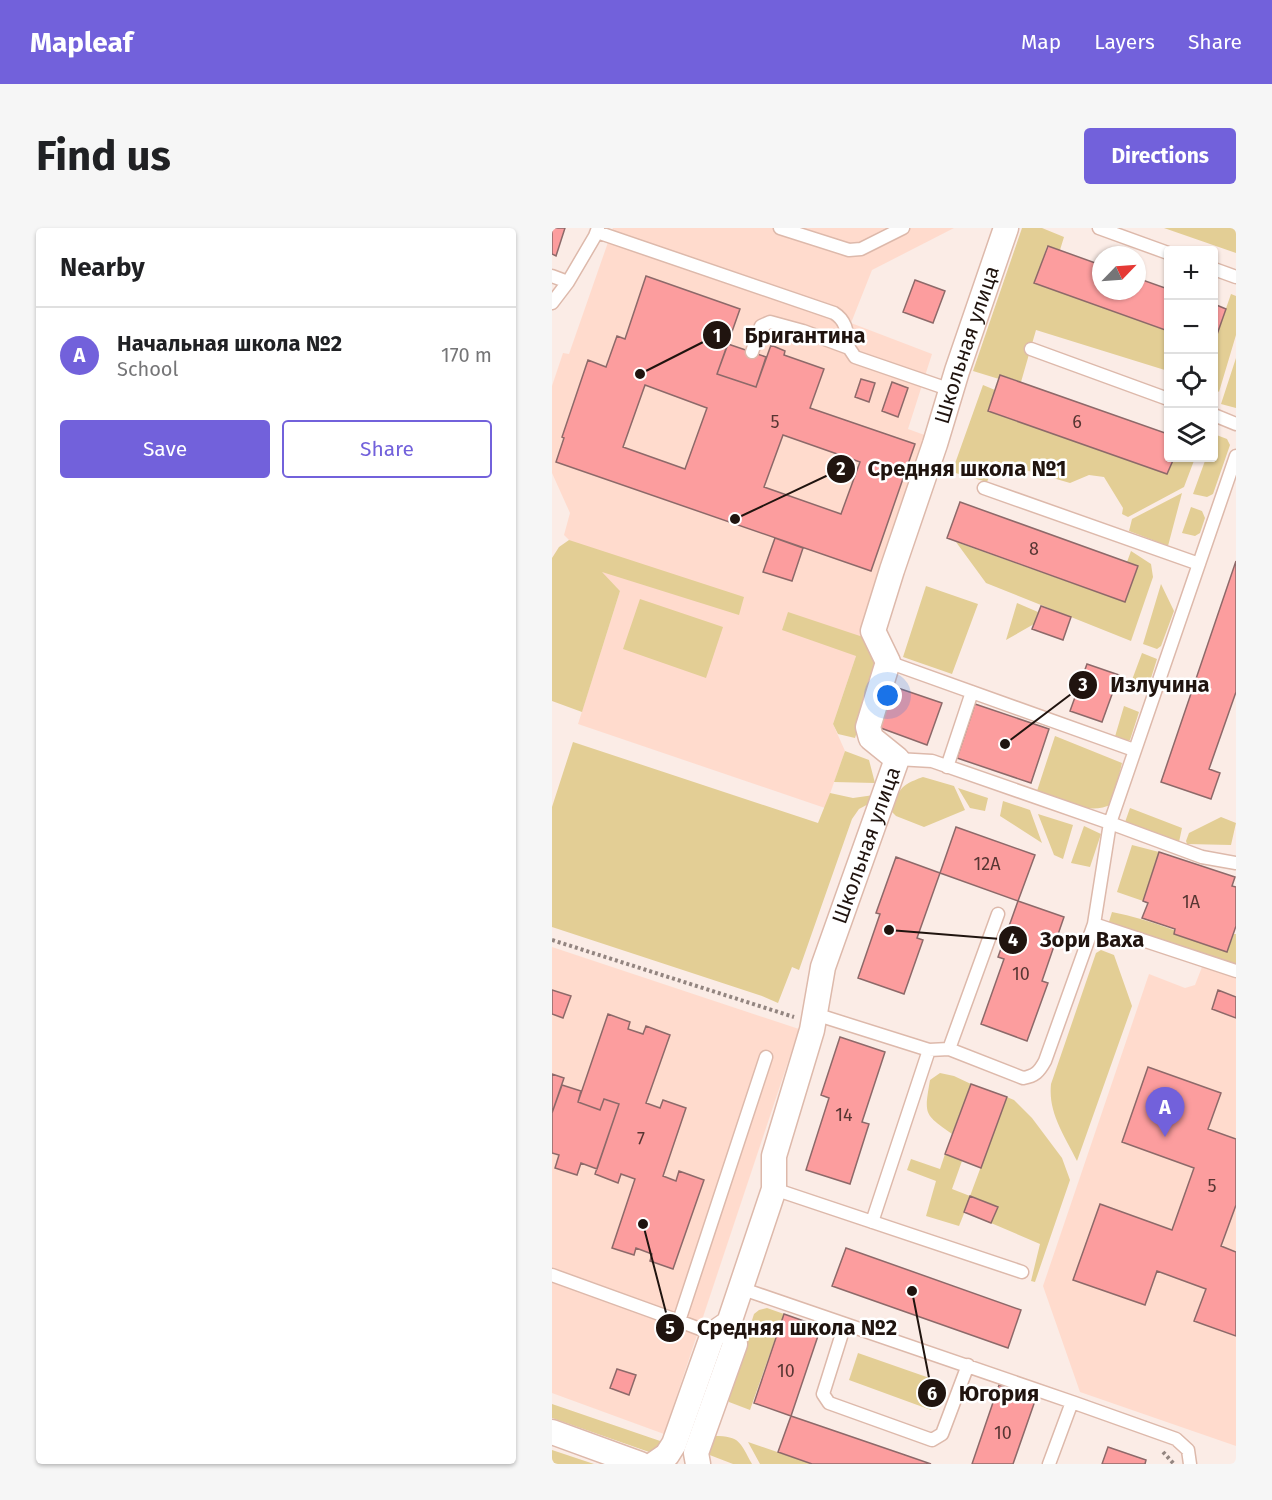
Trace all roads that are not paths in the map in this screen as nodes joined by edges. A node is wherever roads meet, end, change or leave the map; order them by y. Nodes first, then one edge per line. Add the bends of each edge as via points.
1 (780, 228) edge
2 (903, 228) edge
3 (1006, 228) edge
4 (1099, 228) edge
5 (597, 230) edge
6 (1164, 252) edge
7 (1218, 270) edge
8 (552, 276) edge
9 (1236, 277) edge
10 (567, 282) junction
11 (552, 303) edge
12 (849, 348) junction
13 (1031, 349) dead end
14 (752, 352) dead end
15 (951, 390) junction
16 (1164, 398) edge
17 (1218, 417) edge
18 (1236, 424) edge
19 (1236, 456) edge
20 (984, 488) dead end
21 (1199, 564) junction
22 (888, 662) junction
23 (972, 692) junction
24 (1134, 750) junction
25 (897, 759) junction
26 (947, 767) junction
27 (1110, 823) junction
28 (1236, 863) edge
29 (998, 914) dead end
30 (1094, 924) junction
31 (1236, 971) edge
32 (814, 1018) junction
33 (949, 1049) junction
34 (929, 1050) junction
35 (766, 1057) dead end
36 (774, 1189) junction
37 (873, 1222) junction
38 (1022, 1272) dead end
39 (552, 1275) edge
40 (740, 1288) junction
41 (679, 1321) junction
42 (845, 1324) junction
43 (721, 1329) junction
44 (968, 1365) junction
45 (1072, 1402) junction
46 (552, 1432) edge
47 (640, 1464) edge
48 (654, 1464) edge
49 (698, 1464) edge
50 (1049, 1464) edge
51 (1190, 1464) edge

1 - 2 lane via 849,250 861,249
3 - 15 street, Школьная улица
4 - 6 lane
5 - 10 lane
5 - 12 lane via 834,313 842,318 847,329
7 - 9 lane
8 - 10 lane
10 - 11 lane
12 - 14 lane via 770,322 761,326
12 - 15 lane via 855,357
13 - 16 lane
15 - 22 street, Школьная улица via 873,632
17 - 18 lane
19 - 21 lane
20 - 21 lane
21 - 24 lane
22 - 23 lane
22 - 25 street, Школьная улица via 868,727 871,738
23 - 24 lane
23 - 26 lane
24 - 27 lane
25 - 26 lane
25 - 32 street, Школьная улица via 823,968
26 - 27 lane
27 - 28 lane via 1202,857
27 - 30 lane
29 - 33 lane
30 - 31 lane
30 - 33 lane via 1039,1072 1023,1078
32 - 34 lane
32 - 36 street, Школьная улица via 774,1156
33 - 34 lane
34 - 37 lane
35 - 41 lane
36 - 37 lane
36 - 40 street, Школьная улица
37 - 38 lane
39 - 41 lane
40 - 42 lane
40 - 43 street, Школьная улица
41 - 43 lane
42 - 44 lane
42 - 44 lane via 823,1394 829,1403 932,1440 942,1434
43 - 48 street, Школьная улица via 674,1444
43 - 49 street via 735,1344 696,1453
44 - 45 lane
45 - 50 lane
45 - 51 lane via 1176,1439 1188,1450
46 - 47 street

